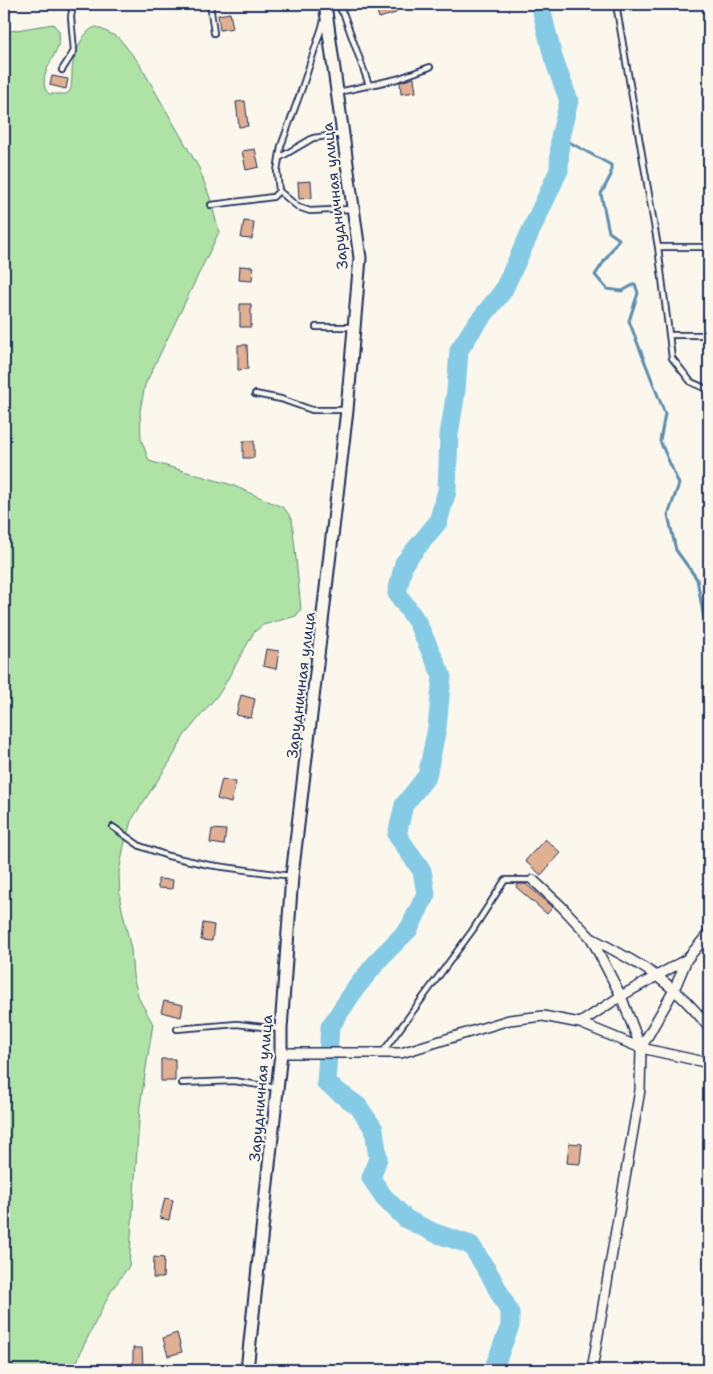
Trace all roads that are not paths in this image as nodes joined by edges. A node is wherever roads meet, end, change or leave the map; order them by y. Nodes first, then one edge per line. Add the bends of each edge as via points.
1 (73, 4) edge
2 (210, 4) edge
3 (337, 4) edge
4 (616, 4) edge
5 (326, 8) edge
6 (214, 33) dead end
7 (430, 67) dead end
8 (62, 70) dead end
9 (369, 85) junction
10 (338, 93) junction
11 (343, 134) junction
12 (280, 158) junction
13 (279, 191) junction
14 (211, 205) dead end
15 (353, 208) junction
16 (658, 247) junction
17 (709, 247) edge
18 (316, 327) dead end
19 (354, 328) junction
20 (669, 335) junction
21 (709, 337) edge
22 (709, 390) edge
23 (255, 394) dead end
24 (348, 410) junction
25 (113, 827) dead end
26 (292, 876) junction
27 (533, 880) joint
28 (709, 933) edge
29 (591, 938) junction
30 (687, 959) junction
31 (658, 976) junction
32 (674, 990) junction
33 (620, 996) junction
34 (580, 1023) junction
35 (709, 1028) edge
36 (177, 1029) dead end
37 (281, 1029) junction
38 (641, 1048) junction
39 (281, 1053) junction
40 (382, 1053) junction
41 (709, 1063) edge
42 (182, 1082) dead end
43 (278, 1088) junction
44 (247, 1370) edge
45 (592, 1370) edge

1 - 8 lane via 74,51
2 - 6 lane
3 - 9 lane
4 - 16 lane
5 - 10 street, Зарудничная улица
5 - 12 lane via 302,91 280,146
7 - 9 lane
9 - 10 lane
10 - 11 street, Зарудничная улица
11 - 12 lane via 313,138
11 - 15 street, Зарудничная улица
12 - 13 lane via 277,171
13 - 14 lane via 273,197
13 - 15 lane via 298,207 310,211
15 - 19 street, Зарудничная улица via 360,258
16 - 17 lane
16 - 20 lane
18 - 19 lane
19 - 24 street, Зарудничная улица
20 - 21 lane
20 - 22 lane via 672,358 691,382
23 - 24 lane via 312,410
24 - 26 street, Зарудничная улица
25 - 26 lane via 140,846 168,856
26 - 37 street, Зарудничная улица
27 - 29 street
27 - 40 lane via 505,880 472,932
28 - 30 street
29 - 31 street
29 - 33 street
30 - 31 street
30 - 32 street
31 - 32 street
31 - 33 street
32 - 35 street
32 - 38 street
33 - 34 street
33 - 38 street
34 - 38 street
34 - 40 street via 543,1016 509,1020 401,1053
36 - 37 lane via 237,1024
37 - 39 street, Зарудничная улица
38 - 41 street
38 - 45 street via 640,1090
39 - 40 street
39 - 43 street, Зарудничная улица
42 - 43 lane via 234,1081
43 - 44 street, Зарудничная улица

